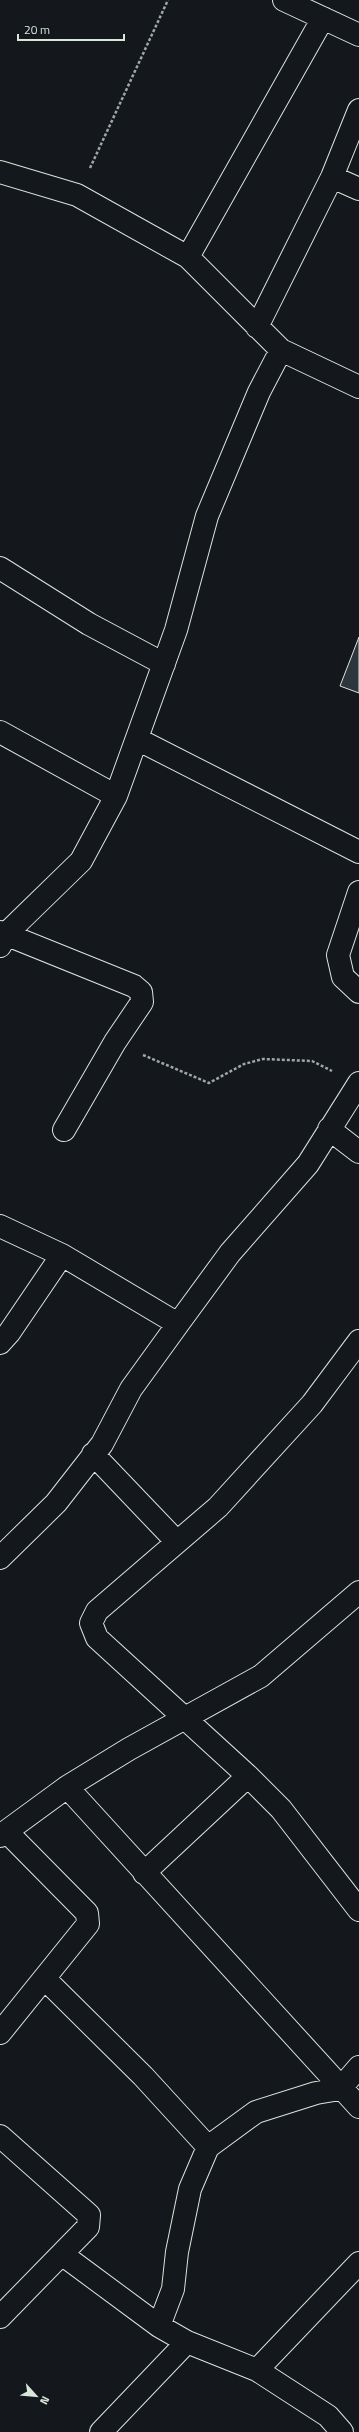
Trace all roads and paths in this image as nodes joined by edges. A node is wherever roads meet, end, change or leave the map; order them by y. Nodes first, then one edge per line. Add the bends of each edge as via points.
1 (168, 0) edge
2 (284, 0) edge
3 (323, 18) junction
4 (359, 35) edge
5 (359, 110) edge
6 (0, 172) edge
7 (332, 176) junction
8 (359, 189) edge
9 (77, 195) junction
10 (188, 257) junction
11 (257, 327) junction
12 (282, 350) junction
13 (359, 387) edge
14 (0, 568) edge
15 (164, 664) junction
16 (0, 732) edge
17 (137, 739) junction
18 (116, 796) junction
19 (359, 852) edge
20 (359, 892) edge
21 (2, 937) edge
22 (359, 992) edge
23 (115, 1042) junction
24 (358, 1083) edge
25 (328, 1129) junction
26 (64, 1130) dead end
27 (359, 1152) edge
28 (0, 1226) edge
29 (62, 1255) junction
30 (178, 1324) junction
31 (359, 1341) edge
32 (0, 1343) edge
33 (93, 1454) junction
34 (177, 1542) junction
35 (0, 1558) edge
36 (359, 1592) edge
37 (186, 1718) junction
38 (248, 1776) junction
39 (67, 1787) junction
40 (3, 1834) edge
41 (144, 1873) junction
42 (359, 1909) edge
43 (45, 1979) junction
44 (0, 2033) edge
45 (359, 2067) edge
46 (340, 2088) junction
47 (359, 2108) edge
48 (0, 2136) edge
49 (208, 2147) junction
50 (63, 2255) junction
51 (359, 2263) edge
52 (0, 2317) edge
53 (159, 2326) junction
54 (187, 2342) junction
55 (257, 2370) junction
56 (101, 2432) edge
57 (342, 2432) edge

1 - 9 path
2 - 3 street
3 - 4 street
3 - 10 street
5 - 7 street
6 - 9 street
7 - 8 street
7 - 11 street
9 - 10 street
10 - 11 street
11 - 12 street
12 - 13 street
12 - 15 street via 259,392 207,516 176,630
14 - 15 street via 89,624
15 - 17 street
16 - 18 street
17 - 18 street
17 - 19 street
18 - 21 street via 81,860
20 - 22 street via 338,955 343,977
21 - 23 street via 134,986 141,992 142,1002
23 - 24 path via 192,1078 209,1083 244,1064 263,1059 312,1061
23 - 26 street
24 - 25 street
25 - 27 street
25 - 30 street via 308,1164 230,1253
28 - 29 street
29 - 30 street
29 - 32 street
30 - 33 street via 131,1389 102,1444
31 - 34 street via 312,1404 218,1507
33 - 34 street
33 - 35 street via 56,1503
34 - 37 street via 97,1611 91,1623 97,1638
36 - 37 street via 261,1676
37 - 38 street
37 - 39 street
38 - 41 street
38 - 42 street via 281,1809
39 - 40 street
39 - 41 street
40 - 43 street via 87,1913 88,1924
41 - 46 street
43 - 44 street
43 - 49 street via 143,2076
45 - 46 street
46 - 47 street
46 - 49 street via 256,2112
48 - 50 street via 89,2214 88,2227
49 - 53 street via 190,2188 177,2252 173,2289
50 - 52 street
50 - 53 street
51 - 55 street
53 - 54 street
54 - 55 street
54 - 56 street
55 - 57 street via 328,2416

